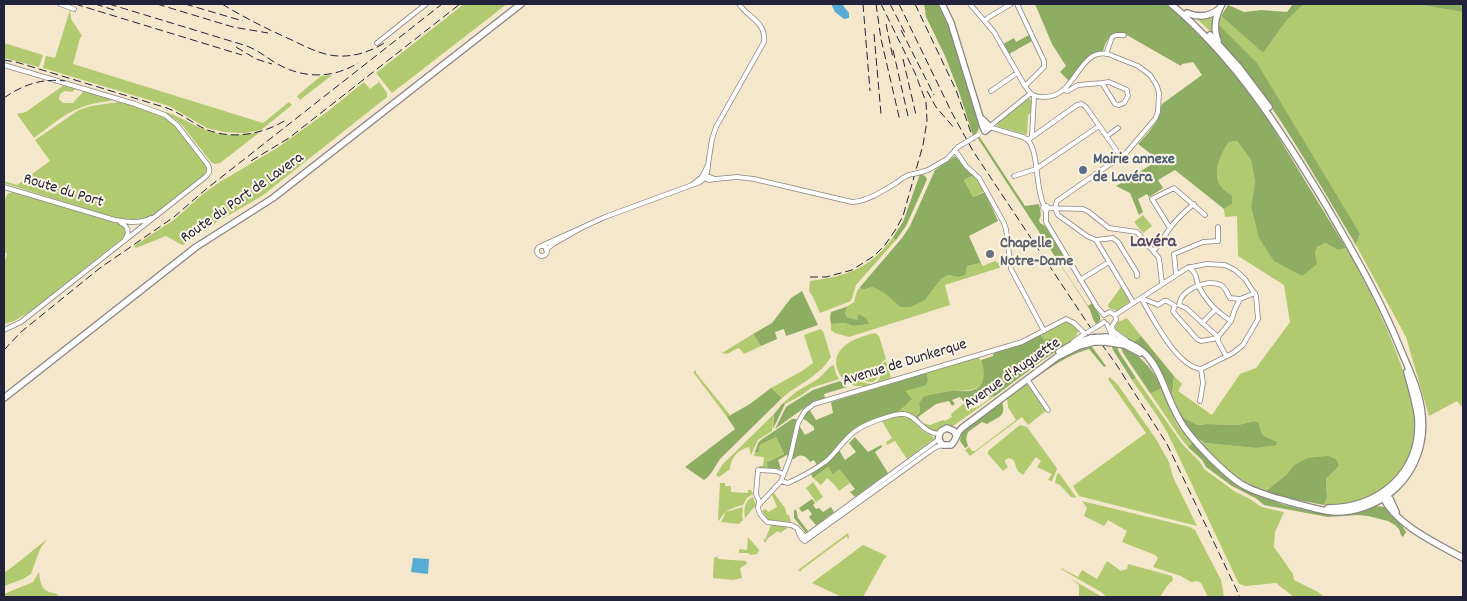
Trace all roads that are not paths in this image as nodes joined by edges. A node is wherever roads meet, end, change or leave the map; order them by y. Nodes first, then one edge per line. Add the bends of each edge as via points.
1 (60, 4) edge
2 (426, 4) edge
3 (521, 4) edge
4 (739, 4) edge
5 (942, 4) edge
6 (970, 4) edge
7 (1011, 4) edge
8 (1017, 4) edge
9 (1171, 4) edge
10 (1177, 4) edge
11 (1220, 6) edge
12 (74, 9) dead end
13 (1187, 13) junction
14 (985, 21) junction
15 (1124, 35) dead end
16 (377, 42) dead end
17 (1219, 43) junction
18 (1106, 54) junction
19 (4, 65) edge
20 (1017, 73) junction
21 (1102, 82) junction
22 (1025, 86) junction
23 (1064, 90) junction
24 (991, 91) dead end
25 (1032, 95) junction
26 (1099, 126) junction
27 (986, 128) junction
28 (1118, 128) dead end
29 (1032, 136) junction
30 (1107, 136) junction
31 (1028, 140) junction
32 (956, 148) junction
33 (1293, 150) junction
34 (1121, 157) junction
35 (1036, 169) junction
36 (1014, 176) dead end
37 (705, 177) junction
38 (4, 187) edge
39 (1194, 204) junction
40 (1046, 208) junction
41 (1055, 208) junction
42 (161, 212) junction
43 (1205, 214) dead end
44 (114, 220) junction
45 (1218, 227) dead end
46 (581, 228) junction
47 (1170, 228) junction
48 (1116, 230) junction
49 (1113, 238) junction
50 (1096, 240) junction
51 (121, 243) junction
52 (541, 246) junction
53 (546, 250) junction
54 (1153, 250) junction
55 (1109, 262) junction
56 (1189, 267) junction
57 (1176, 274) junction
58 (1137, 276) dead end
59 (1080, 280) junction
60 (1162, 283) junction
61 (1198, 286) junction
62 (1255, 293) junction
63 (1141, 298) junction
64 (1240, 299) junction
65 (1133, 302) junction
66 (1177, 306) junction
67 (1215, 310) junction
68 (1104, 315) junction
69 (1115, 315) junction
70 (1231, 321) junction
71 (1105, 323) junction
72 (1202, 323) junction
73 (1113, 324) junction
74 (1080, 328) junction
75 (4, 329) edge
76 (1044, 330) junction
77 (1090, 336) junction
78 (1080, 337) junction
79 (1109, 338) junction
80 (1218, 338) junction
81 (1067, 347) junction
82 (1403, 355) junction
83 (1226, 356) junction
84 (1153, 364) junction
85 (1201, 369) junction
86 (1027, 379) junction
87 (4, 398) edge
88 (1200, 401) dead end
89 (1048, 410) dead end
90 (954, 433) junction
91 (941, 439) junction
92 (783, 474) junction
93 (781, 481) junction
94 (1398, 486) junction
95 (757, 496) junction
96 (1384, 496) junction
97 (765, 499) junction
98 (1301, 505) junction
99 (1370, 505) junction
100 (758, 506) junction
101 (1391, 506) junction
102 (1463, 558) edge

1 - 12 street
2 - 16 street
3 - 87 main road, Route du Port de Lavera via 273,198 196,247
4 - 37 street via 761,26 764,42 716,127
5 - 27 main road
6 - 14 street
7 - 14 street
8 - 22 street via 1044,62 1044,67
9 - 33 main road via 1230,62
10 - 13 main road
11 - 13 main road via 1212,14 1202,17
11 - 17 main road via 1215,27
13 - 17 main road
14 - 20 street
15 - 18 street via 1112,37
17 - 33 main road via 1259,92
18 - 23 street via 1089,59
18 - 34 street via 1144,70 1159,93 1155,119
19 - 42 street via 149,109 171,119 203,158 210,172
20 - 22 street
20 - 24 street
21 - 21 street via 1115,104 1124,103 1127,90
21 - 23 street
22 - 25 street
23 - 25 street via 1049,97
25 - 27 street
25 - 29 street
26 - 29 street via 1085,105 1079,104
26 - 30 street
26 - 35 street
27 - 31 street
27 - 32 street, bridge
28 - 30 street
29 - 31 street
30 - 34 street
31 - 35 street
32 - 37 street via 947,159 928,170 905,176 864,200 852,202 754,179 711,180
32 - 76 street via 966,166 979,178 1004,223 1013,274
33 - 82 main road via 1366,274
34 - 41 street via 1057,201
35 - 36 street
35 - 40 street via 1040,196
37 - 46 street
38 - 44 street, Route du Port
39 - 43 street
39 - 47 street
39 - 47 street via 1174,188 1152,199
40 - 41 street
40 - 59 street via 1046,222
41 - 48 street via 1086,210
41 - 50 street via 1058,214
42 - 44 street, Route du Port via 146,220
42 - 51 street
44 - 51 street via 127,229 127,237
45 - 57 street via 1218,241 1203,242 1174,254
46 - 52 street
46 - 53 street
47 - 54 street
48 - 49 street
48 - 54 street via 1137,232
49 - 50 street
49 - 58 street
50 - 55 street
51 - 75 street via 21,322
52 - 53 street
52 - 53 street via 537,249 538,255 545,255
54 - 60 street via 1159,258
55 - 59 street
55 - 65 street
56 - 57 street
56 - 61 street via 1196,274
56 - 62 street via 1225,265 1245,279
57 - 60 street
59 - 68 street
60 - 63 street
61 - 64 street via 1220,285 1230,298
61 - 66 street via 1186,293
61 - 67 street
62 - 64 street
62 - 83 street via 1258,319 1243,345
63 - 65 street
63 - 66 street via 1156,304 1167,301
63 - 85 street via 1172,348 1188,365
64 - 70 street
65 - 69 street
66 - 72 street via 1186,308
66 - 80 street via 1173,310 1175,314 1197,340
67 - 70 street
67 - 72 street
68 - 69 street via 1110,312
68 - 71 street
69 - 73 street
70 - 80 street
71 - 73 street
71 - 77 street, bridge
71 - 79 street
72 - 80 street
73 - 79 street
74 - 76 street, Avenue de Dunkerque via 1066,320
74 - 77 street
74 - 78 street
76 - 92 street, Avenue de Dunkerque via 1022,342 814,404 800,419
77 - 78 street
77 - 79 main road, Avenue d'Auguette, bridge
77 - 81 main road, Avenue d'Auguette
77 - 86 main road, Avenue d'Auguette
78 - 81 street
79 - 84 main road, Avenue d'Auguette via 1134,349
79 - 84 main road via 1130,343
80 - 83 street
81 - 90 main road, Avenue d'Auguette
82 - 94 main road via 1419,398 1423,425 1416,460
82 - 96 main road via 1417,412 1416,444 1404,471
83 - 85 street
84 - 98 main road via 1182,425 1220,466 1247,487
85 - 88 street
86 - 89 street
86 - 90 main road, Avenue d'Auguette
90 - 91 main road via 945,428
90 - 91 main road via 951,445
91 - 93 street via 926,431 914,418 896,414 864,425 809,473 788,483
91 - 100 street via 804,539 791,525 767,522
92 - 93 street, Avenue de Dunkerque
92 - 95 street via 758,470
93 - 97 street
94 - 96 main road
94 - 101 main road
95 - 97 street
95 - 100 street
96 - 98 main road via 1351,507
96 - 99 main road
96 - 101 main road
97 - 100 street
98 - 99 main road via 1328,512 1347,512
99 - 101 main road
101 - 102 main road via 1410,527

